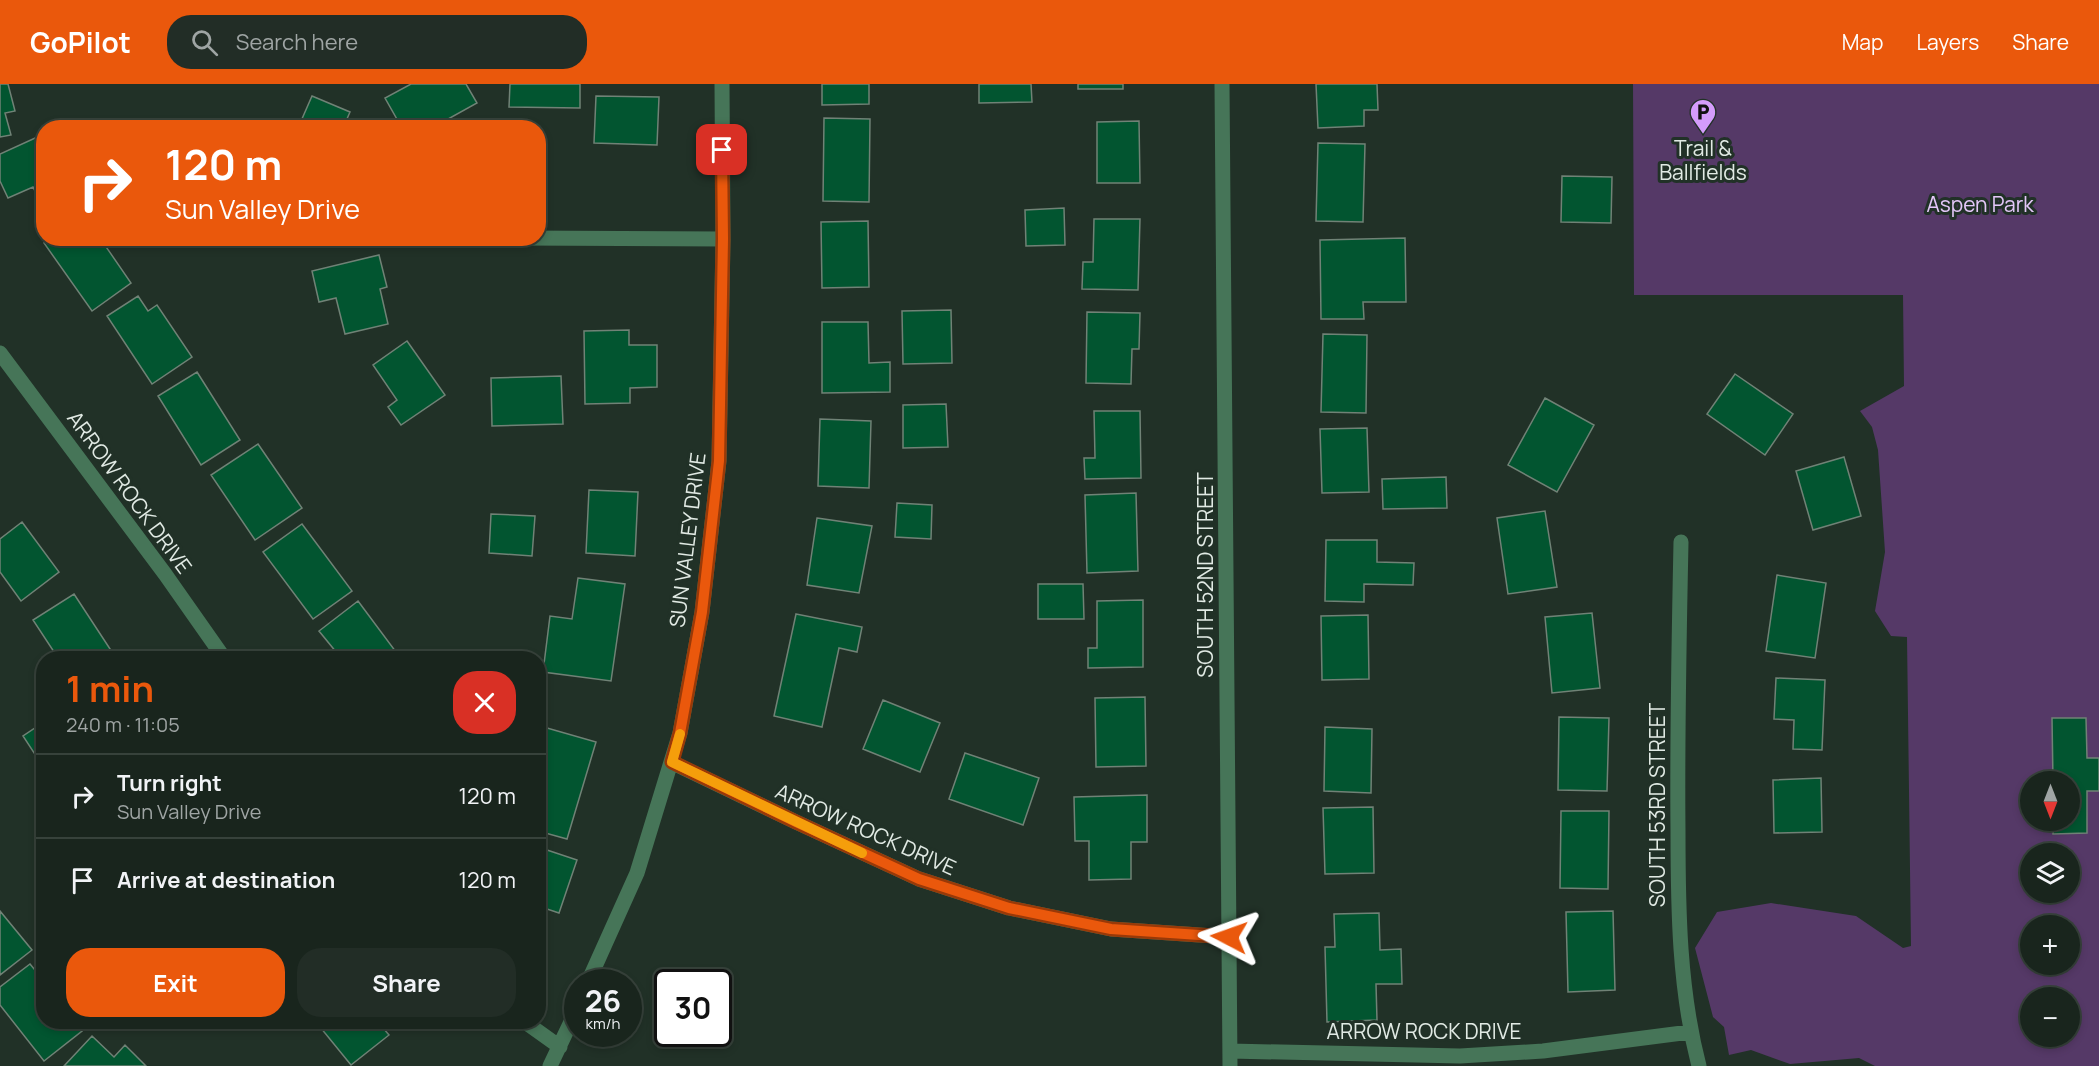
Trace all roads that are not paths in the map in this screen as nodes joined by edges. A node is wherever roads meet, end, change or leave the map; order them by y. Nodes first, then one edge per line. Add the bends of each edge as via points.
1 (722, 84) edge
2 (1222, 84) edge
3 (546, 238) edge
4 (723, 239) junction
5 (0, 353) edge
6 (1681, 542) dead end
7 (219, 651) edge
8 (672, 762) junction
9 (1229, 937) junction
10 (594, 969) edge
11 (535, 1029) edge
12 (1690, 1032) junction
13 (564, 1038) edge
14 (560, 1047) junction
15 (1230, 1059) edge
16 (550, 1066) edge
17 (1699, 1066) edge

1 - 4 street, SUN VALLEY DRIVE
2 - 9 street, SOUTH 52ND STREET
3 - 4 street
4 - 8 street, SUN VALLEY DRIVE via 719,461 702,612
5 - 7 street, ARROW ROCK DRIVE
6 - 12 street, SOUTH 53RD STREET via 1678,924
8 - 9 street, ARROW ROCK DRIVE via 919,879 1009,908 1111,929
8 - 10 street, SUN VALLEY DRIVE via 636,873
9 - 15 street, SOUTH 52ND STREET
11 - 14 street
12 - 15 street, ARROW ROCK DRIVE via 1543,1051 1460,1056
12 - 17 street, SOUTH 53RD STREET
13 - 14 street
14 - 16 street

